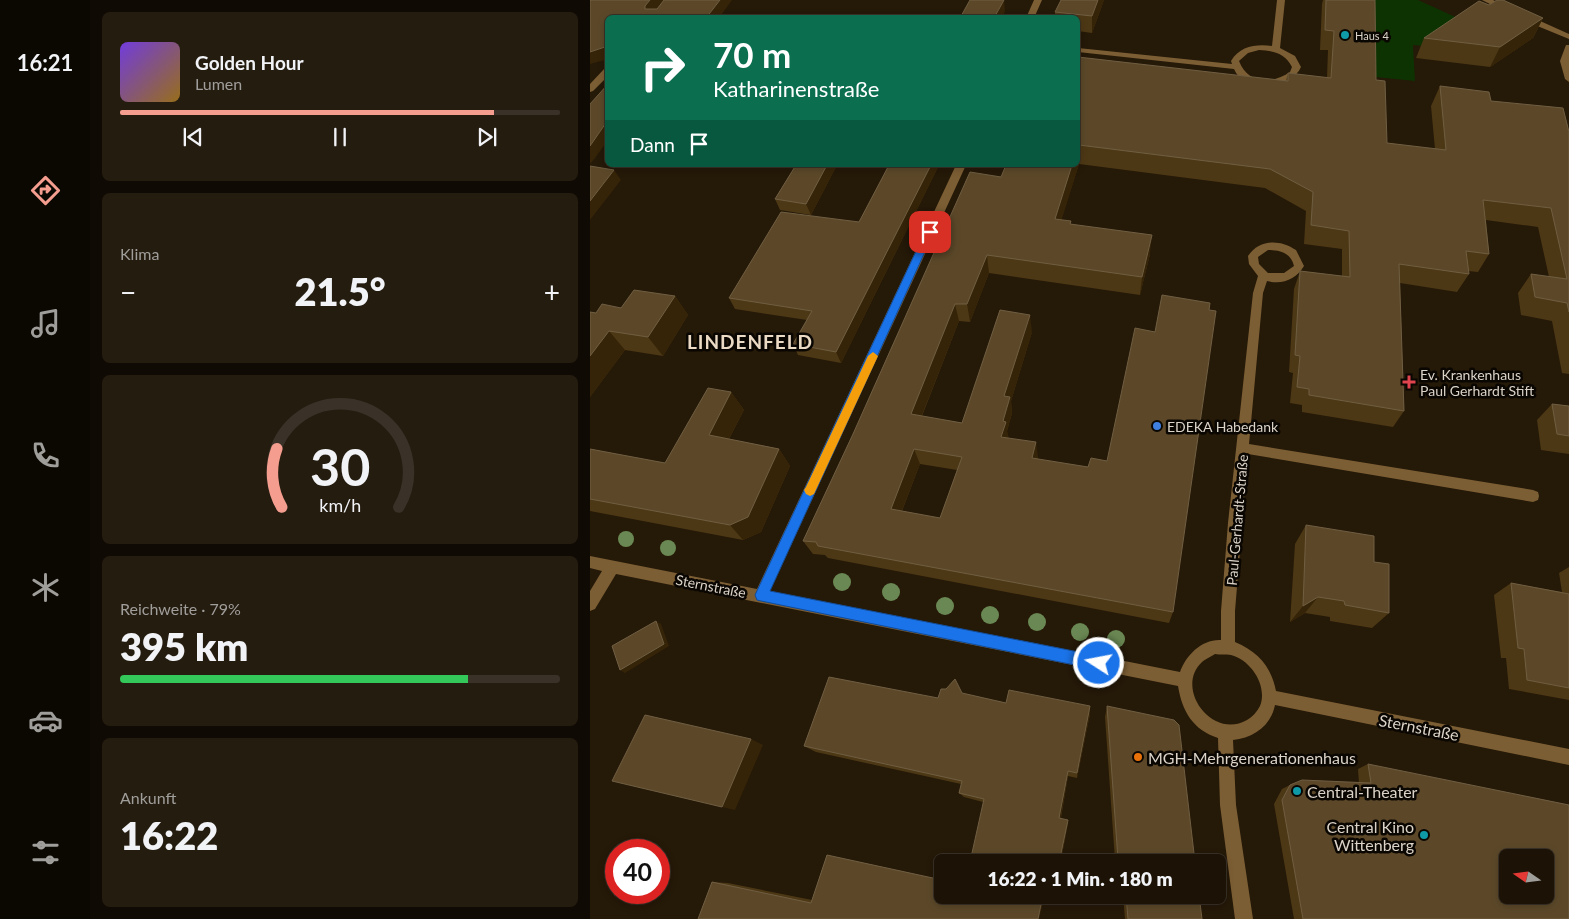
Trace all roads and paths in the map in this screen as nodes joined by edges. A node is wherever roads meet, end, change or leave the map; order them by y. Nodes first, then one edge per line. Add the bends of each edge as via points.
1 (1038, 0) edge
2 (1282, 0) edge
3 (1486, 0) edge
4 (1031, 15) edge
5 (1569, 37) edge
6 (1569, 47) edge
7 (1276, 49) junction
8 (1080, 50) edge
9 (1235, 67) junction
10 (605, 73) edge
11 (1569, 79) edge
12 (590, 90) edge
13 (960, 167) edge
14 (1264, 275) dead end
15 (1244, 448) junction
16 (1533, 496) dead end
17 (590, 562) edge
18 (612, 566) junction
19 (761, 595) junction
20 (590, 604) edge
21 (1228, 647) junction
22 (1185, 680) junction
23 (1270, 697) junction
24 (1225, 732) junction
25 (1569, 757) edge
26 (1244, 919) edge

1 - 4 street
2 - 7 street
3 - 5 street
6 - 11 street via 1564,62
7 - 9 street via 1244,51 1234,61
7 - 9 street via 1290,57 1296,67 1296,72 1284,81 1254,81
8 - 9 street
10 - 12 street
13 - 19 street
14 - 15 street, Paul-Gerhardt-Straße via 1258,293
15 - 16 street
15 - 21 street, Paul-Gerhardt-Straße via 1228,611
17 - 18 street, Sternstraße
18 - 19 street, Sternstraße
18 - 20 street
19 - 22 street, Sternstraße
21 - 22 street via 1214,647 1202,652 1192,661
21 - 23 street via 1244,652 1258,664 1267,679
22 - 24 street via 1186,697 1194,714 1208,726
23 - 24 street via 1265,712 1255,724 1242,732
23 - 25 street, Sternstraße
24 - 26 street via 1228,805

